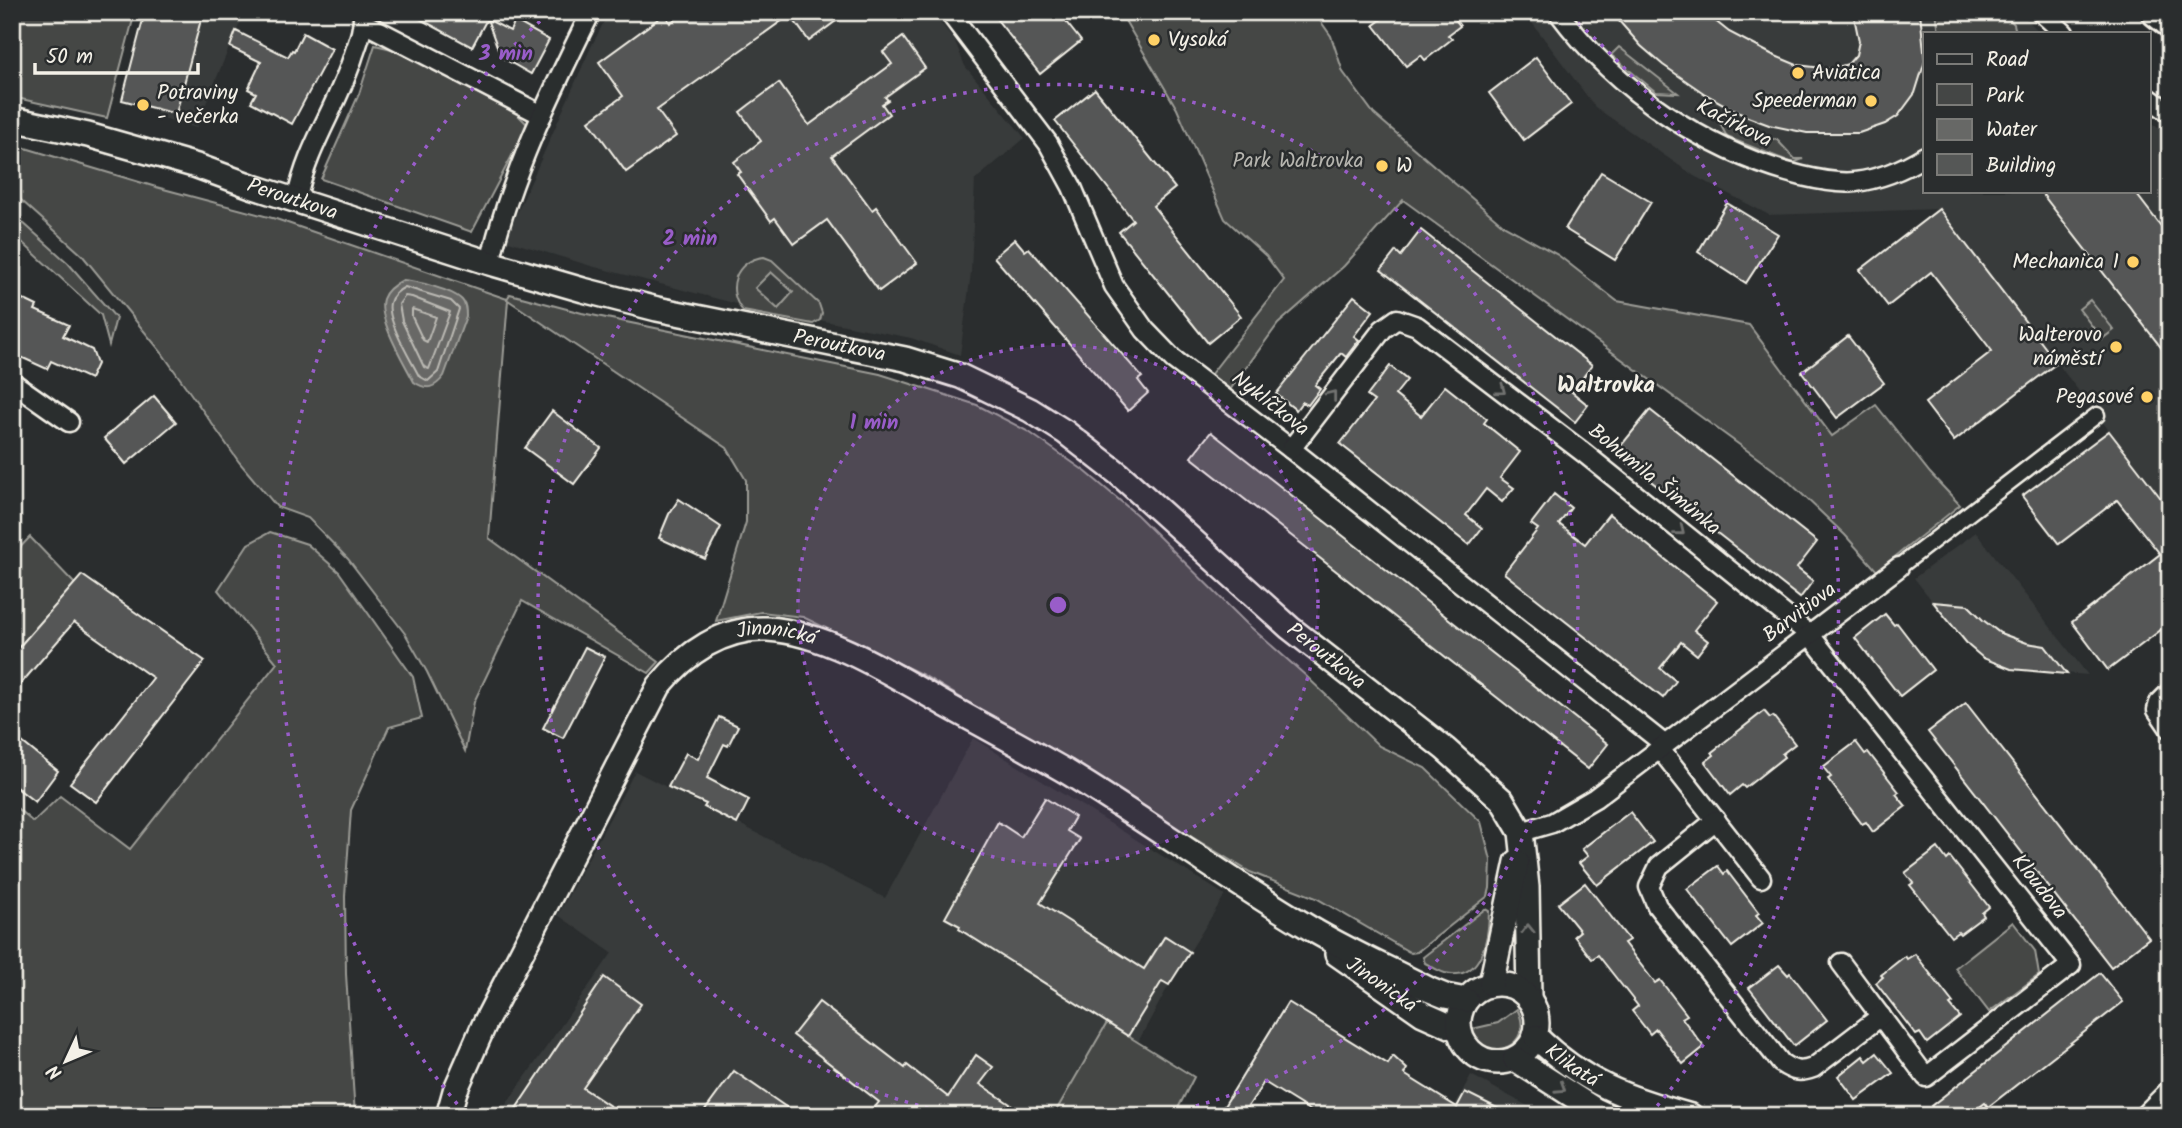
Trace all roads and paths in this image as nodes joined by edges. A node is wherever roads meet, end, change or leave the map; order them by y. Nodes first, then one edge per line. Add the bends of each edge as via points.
1 (950, 12) edge
2 (1558, 12) edge
3 (2041, 12) edge
4 (2155, 12) edge
5 (591, 13) edge
6 (364, 18) edge
7 (2170, 24) edge
8 (2063, 32) edge
9 (2150, 99) edge
10 (2170, 113) edge
11 (542, 115) junction
12 (12, 119) edge
13 (1923, 157) edge
14 (297, 199) junction
15 (489, 263) junction
16 (12, 382) edge
17 (2097, 415) dead end
18 (69, 422) dead end
19 (1291, 449) junction
20 (1899, 567) joint
21 (1810, 635) junction
22 (2170, 692) edge
23 (2170, 729) edge
24 (1661, 746) junction
25 (1716, 820) junction
26 (1521, 835) junction
27 (1761, 878) dead end
28 (1312, 930) junction
29 (1841, 963) dead end
30 (1491, 984) junction
31 (1528, 997) junction
32 (1466, 1000) junction
33 (1881, 1016) junction
34 (1459, 1030) junction
35 (1536, 1037) junction
36 (1515, 1059) junction
37 (2170, 1093) edge
38 (448, 1116) edge
39 (1608, 1116) edge
40 (1691, 1116) edge
41 (2147, 1116) edge

1 - 19 street, Nyklíčkova via 1048,143 1114,285 1145,330 1172,359
2 - 13 street, Kačírkova via 1630,86 1689,128 1751,160 1779,171 1853,183 1884,176
3 - 8 street
4 - 7 main road
5 - 11 street
6 - 11 street
6 - 14 street via 346,81 302,176
9 - 10 street
11 - 15 street via 500,221
12 - 14 street, Peroutkova via 161,155
14 - 15 street, Peroutkova
15 - 26 street, Peroutkova via 657,309 905,359 960,376 1030,410 1119,474 1290,628 1491,788 1510,811
16 - 18 street
17 - 20 street, Barvitiova
19 -> 21 street, Bohumila Šimůnka via 1383,329 1397,319 1417,326
19 - 24 street, Nyklíčkova
20 - 21 street, Barvitiova
21 - 24 street, Barvitiova
21 - 33 street, Kloudova via 2071,965 1926,1077
22 - 23 street via 2157,710
24 - 25 street
24 - 26 street, Barvitiova via 1586,803
25 - 27 street
25 - 33 street via 1659,866 1649,887 1657,906 1780,1063 1802,1072 1813,1068
26 - 30 street
31 -> 26 street, Peroutkova via 1527,887
28 - 32 street, Jinonická via 1430,990
28 - 34 street, Jinonická via 1343,961 1423,1014
28 - 38 street, Jinonická via 1067,772 899,678 827,642 799,633 750,629 695,650 659,686 484,1025
29 - 33 street, Kloudova
30 - 31 street via 1514,986
30 - 32 street
31 - 35 street via 1538,1017
32 - 34 street
34 - 36 street via 1466,1046 1479,1057 1501,1062
35 - 36 street
35 - 40 street, Klikatá via 1576,1071 1605,1088
36 -> 39 street, Klikatá
37 - 41 street

